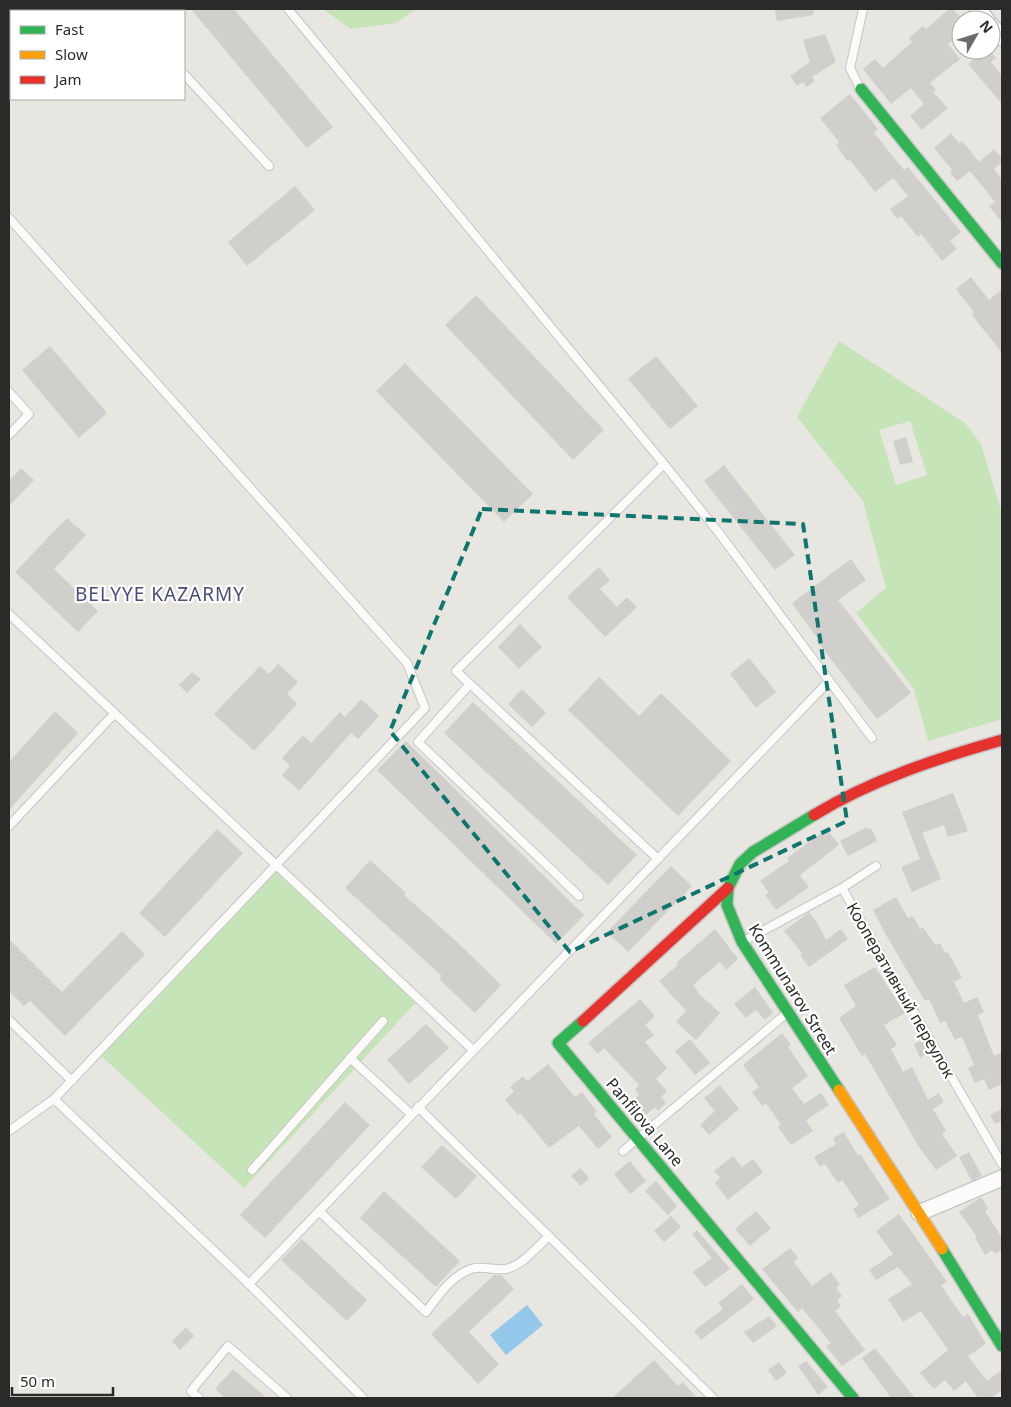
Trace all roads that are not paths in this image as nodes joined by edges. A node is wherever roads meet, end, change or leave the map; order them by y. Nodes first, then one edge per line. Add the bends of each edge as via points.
1 (288, 9) edge
2 (863, 9) edge
3 (185, 75) edge
4 (861, 88) joint
5 (269, 166) dead end
6 (9, 218) edge
7 (1002, 263) edge
8 (9, 392) edge
9 (9, 434) edge
10 (664, 464) junction
11 (9, 614) edge
12 (829, 680) junction
13 (470, 684) junction
14 (114, 714) junction
15 (872, 738) dead end
16 (1002, 740) edge
17 (9, 826) edge
18 (658, 858) junction
19 (276, 866) junction
20 (876, 866) dead end
21 (728, 888) junction
22 (842, 888) junction
23 (580, 896) dead end
24 (742, 942) junction
25 (787, 1013) junction
26 (9, 1020) edge
27 (383, 1021) dead end
28 (473, 1050) junction
29 (350, 1058) junction
30 (72, 1081) junction
31 (54, 1100) junction
32 (418, 1107) junction
33 (411, 1114) junction
34 (9, 1131) edge
35 (637, 1138) junction
36 (622, 1151) dead end
37 (1002, 1164) edge
38 (252, 1170) dead end
39 (1002, 1178) edge
40 (319, 1211) junction
41 (919, 1213) junction
42 (549, 1236) junction
43 (249, 1284) junction
44 (1002, 1346) edge
45 (199, 1398) edge
46 (287, 1398) edge
47 (363, 1398) edge
48 (713, 1398) edge
49 (853, 1398) edge

1 - 10 lane
2 - 4 lane via 850,68
3 - 5 lane
4 - 7 street
6 - 19 lane via 407,663 425,708
8 - 9 lane via 28,414
10 - 12 lane
10 - 13 lane via 456,671
11 - 14 lane
12 - 15 lane
12 - 18 lane
13 - 18 lane
13 - 23 lane via 418,742
14 - 17 lane
14 - 19 lane
16 - 21 street, Kommunarov Street via 955,752 846,795 754,852 740,864
18 - 28 lane
19 - 28 lane
19 - 30 lane
20 - 22 lane
21 - 24 street, Kommunarov Street via 729,912
21 - 35 street, Panfilova Lane via 558,1044
22 - 24 lane, Кооперативный переулок
22 - 37 lane, Кооперативный переулок
24 - 25 street, Kommunarov Street
25 - 35 lane
25 - 41 street, Kommunarov Street
26 - 30 lane
27 - 29 lane
28 - 32 lane
29 - 33 lane
29 - 38 lane
30 - 31 lane
31 - 34 lane
31 - 43 lane
32 - 33 lane
32 - 42 lane
33 - 40 lane
35 - 36 lane
35 - 49 street, Panfilova Lane
39 - 41 street
40 - 42 lane via 426,1312 451,1280 482,1267 506,1269 523,1260
40 - 43 lane
41 - 44 street, Kommunarov Street
42 - 48 lane
43 - 47 lane
45 - 46 lane via 191,1391 228,1346

